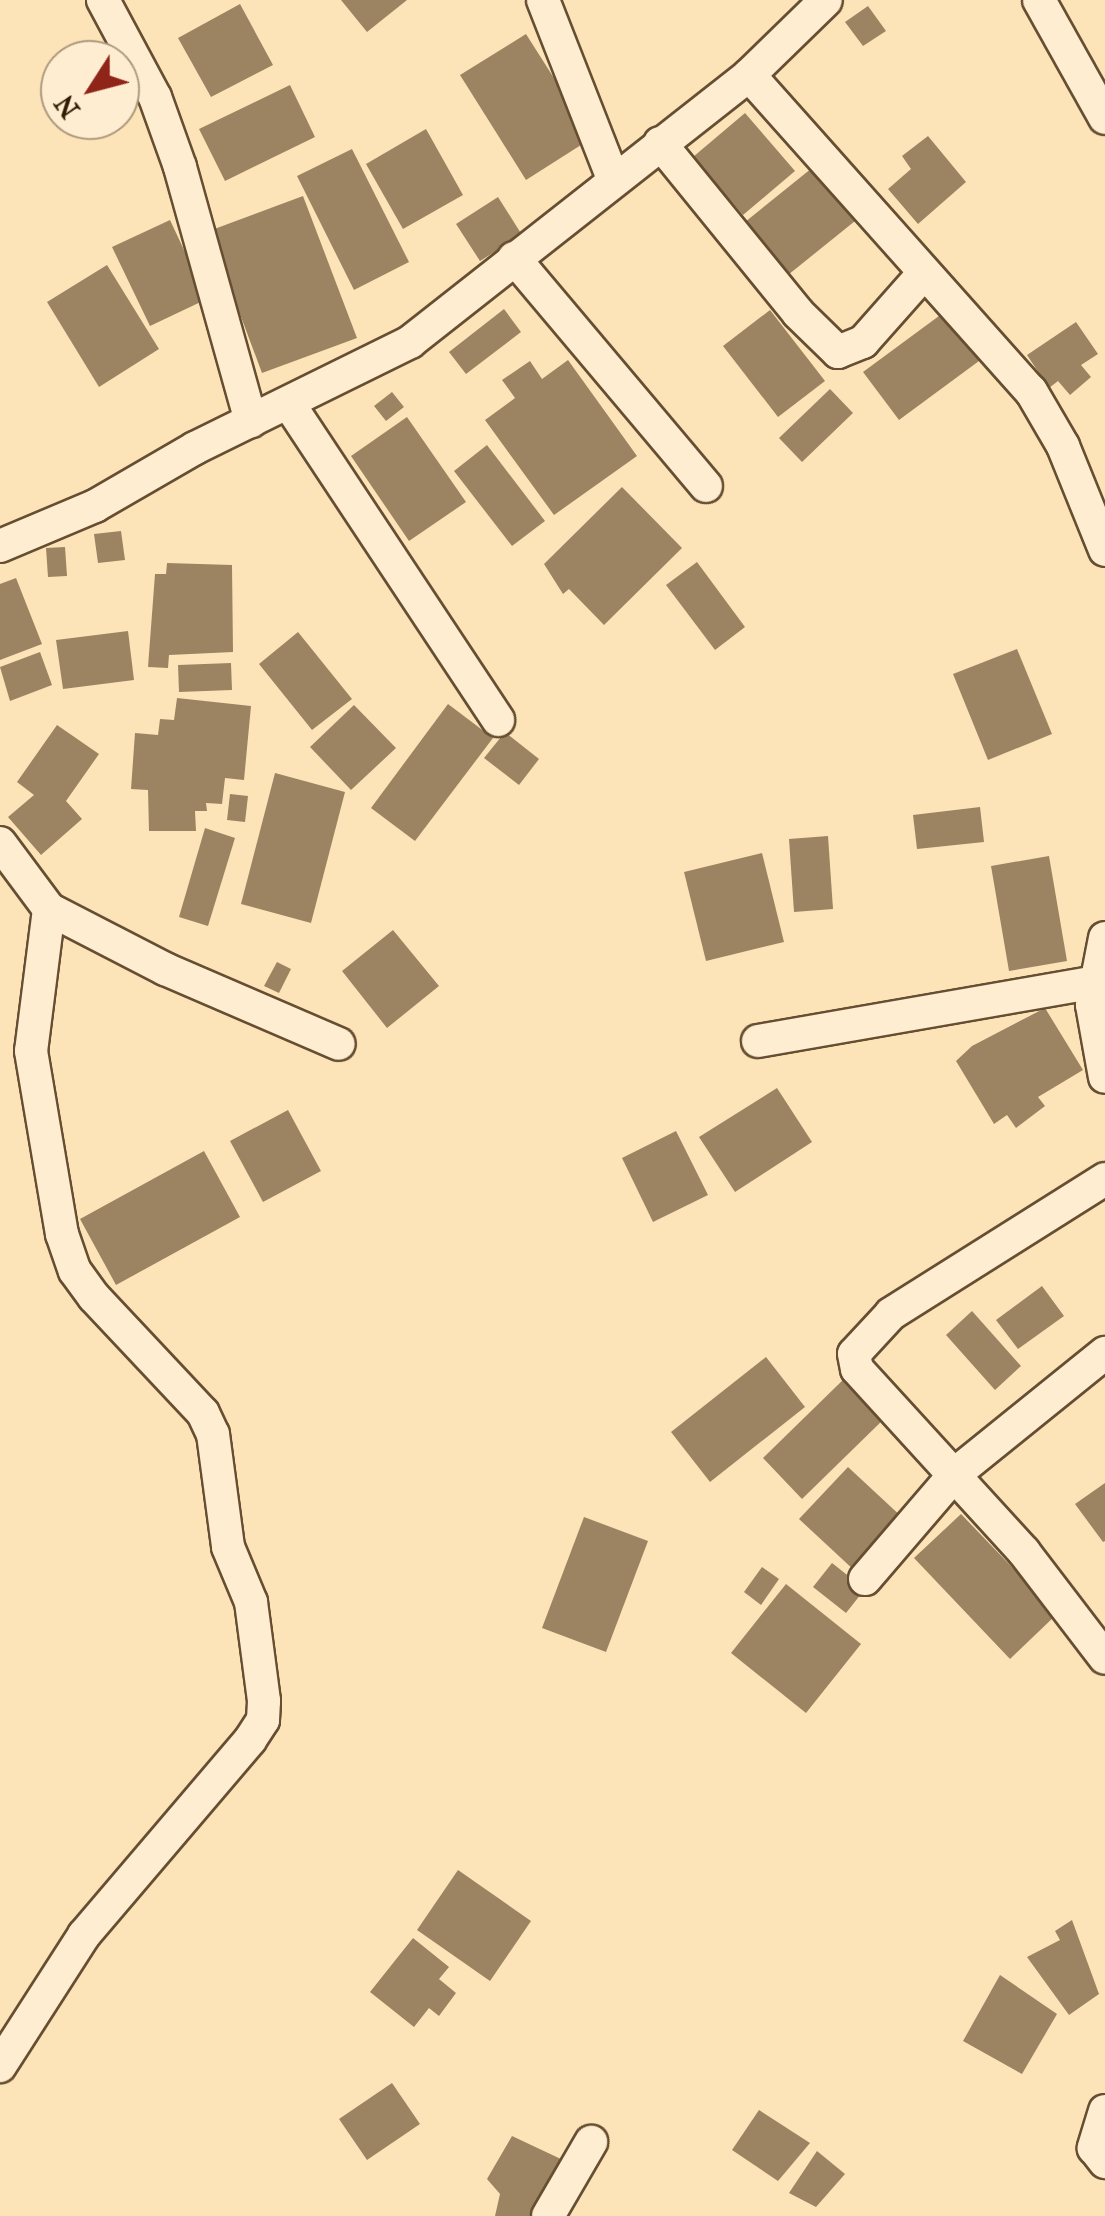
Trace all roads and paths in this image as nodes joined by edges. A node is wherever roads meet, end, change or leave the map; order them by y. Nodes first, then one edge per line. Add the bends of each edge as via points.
1 (104, 0) edge
2 (543, 0) edge
3 (826, 0) edge
4 (1039, 0) edge
5 (750, 75) junction
6 (1105, 118) edge
7 (660, 143) junction
8 (613, 179) junction
9 (514, 258) junction
10 (924, 274) junction
11 (289, 404) junction
12 (251, 421) junction
13 (706, 486) dead end
14 (0, 546) edge
15 (1105, 550) edge
16 (498, 720) dead end
17 (0, 843) edge
18 (49, 909) junction
19 (1105, 938) edge
20 (1095, 982) junction
21 (758, 1040) dead end
22 (339, 1044) dead end
23 (1105, 1077) edge
24 (1105, 1179) edge
25 (1105, 1353) edge
26 (955, 1474) junction
27 (865, 1579) dead end
28 (1105, 1658) edge
29 (0, 2066) edge
30 (1105, 2111) edge
31 (591, 2142) dead end
32 (1105, 2162) edge
33 (548, 2216) edge

1 - 12 street via 155,97 180,166
2 - 8 street
3 - 5 street
4 - 6 street
5 - 7 street
5 - 10 street
7 - 8 street
7 - 10 street via 838,352 863,342
8 - 9 street
9 - 11 street via 410,342
9 - 13 street
10 - 15 street via 1031,391 1063,446
11 - 12 street
11 - 16 street
12 - 14 street via 95,506
17 - 18 street
18 - 22 street via 165,969
18 - 29 street via 30,1050 62,1234 75,1272 94,1298 203,1414 213,1434 228,1548 251,1602 264,1701 262,1720 233,1763 84,1935
19 - 20 street
20 - 21 street
20 - 23 street via 1092,1006
24 - 26 street via 891,1314 860,1343 857,1369
25 - 26 street
26 - 27 street
26 - 28 street
30 - 32 street via 1094,2148
31 - 33 street

